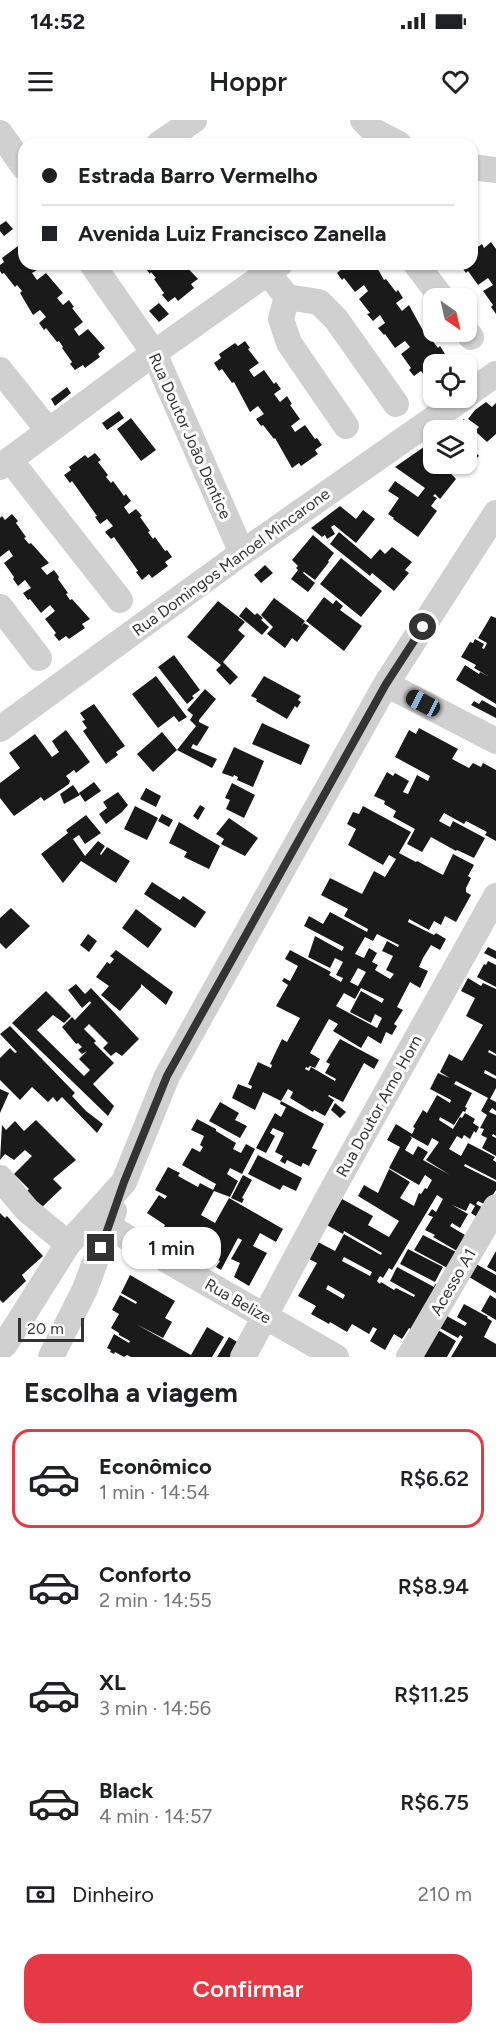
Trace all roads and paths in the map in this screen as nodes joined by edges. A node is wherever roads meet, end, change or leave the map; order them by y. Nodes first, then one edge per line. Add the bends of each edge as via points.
1 (194, 120) edge
2 (363, 120) edge
3 (0, 133) edge
4 (169, 138) edge
5 (387, 138) edge
6 (18, 159) edge
7 (478, 168) edge
8 (496, 170) edge
9 (96, 270) edge
10 (271, 270) edge
11 (275, 270) edge
12 (421, 270) edge
13 (434, 288) edge
14 (287, 297) junction
15 (154, 353) junction
16 (0, 370) edge
17 (496, 374) edge
18 (477, 387) edge
19 (396, 404) dead end
20 (448, 408) edge
21 (346, 426) dead end
22 (48, 430) junction
23 (5, 464) edge
24 (496, 513) edge
25 (242, 553) junction
26 (120, 600) dead end
27 (0, 607) edge
28 (39, 658) dead end
29 (386, 684) junction
30 (0, 729) edge
31 (496, 741) edge
32 (496, 896) edge
33 (0, 1179) edge
34 (124, 1182) junction
35 (496, 1207) edge
36 (109, 1227) junction
37 (68, 1244) junction
38 (264, 1317) junction
39 (0, 1349) edge
40 (51, 1357) edge
41 (243, 1357) edge
42 (336, 1357) edge
43 (410, 1357) edge

1 - 4 street
2 - 5 street
3 - 6 street
7 - 8 street
9 - 15 street, Rua Doutor João Dentice
10 - 15 street
11 - 14 street
12 - 13 street
14 - 19 street via 319,302 336,319
14 - 21 street via 281,319 289,343
15 - 22 street
15 - 25 street, Rua Doutor João Dentice
16 - 22 street
17 - 18 street, Rua Domingos Manoel Mincarone
20 - 25 street, Rua Domingos Manoel Mincarone
22 - 23 street
23 - 26 street
24 - 29 street
25 - 30 street, Rua Domingos Manoel Mincarone
27 - 28 street
29 - 31 street
29 - 34 street via 167,1076
32 - 38 street, Rua Doutor Arno Horn
33 - 37 street via 27,1209
34 - 36 street
34 - 37 street
35 - 43 street, Acesso A1
36 - 38 street, Rua Belize
36 - 40 street via 85,1289
37 - 39 street
38 - 41 street, Rua Doutor Arno Horn
38 - 42 street, Rua Belize

